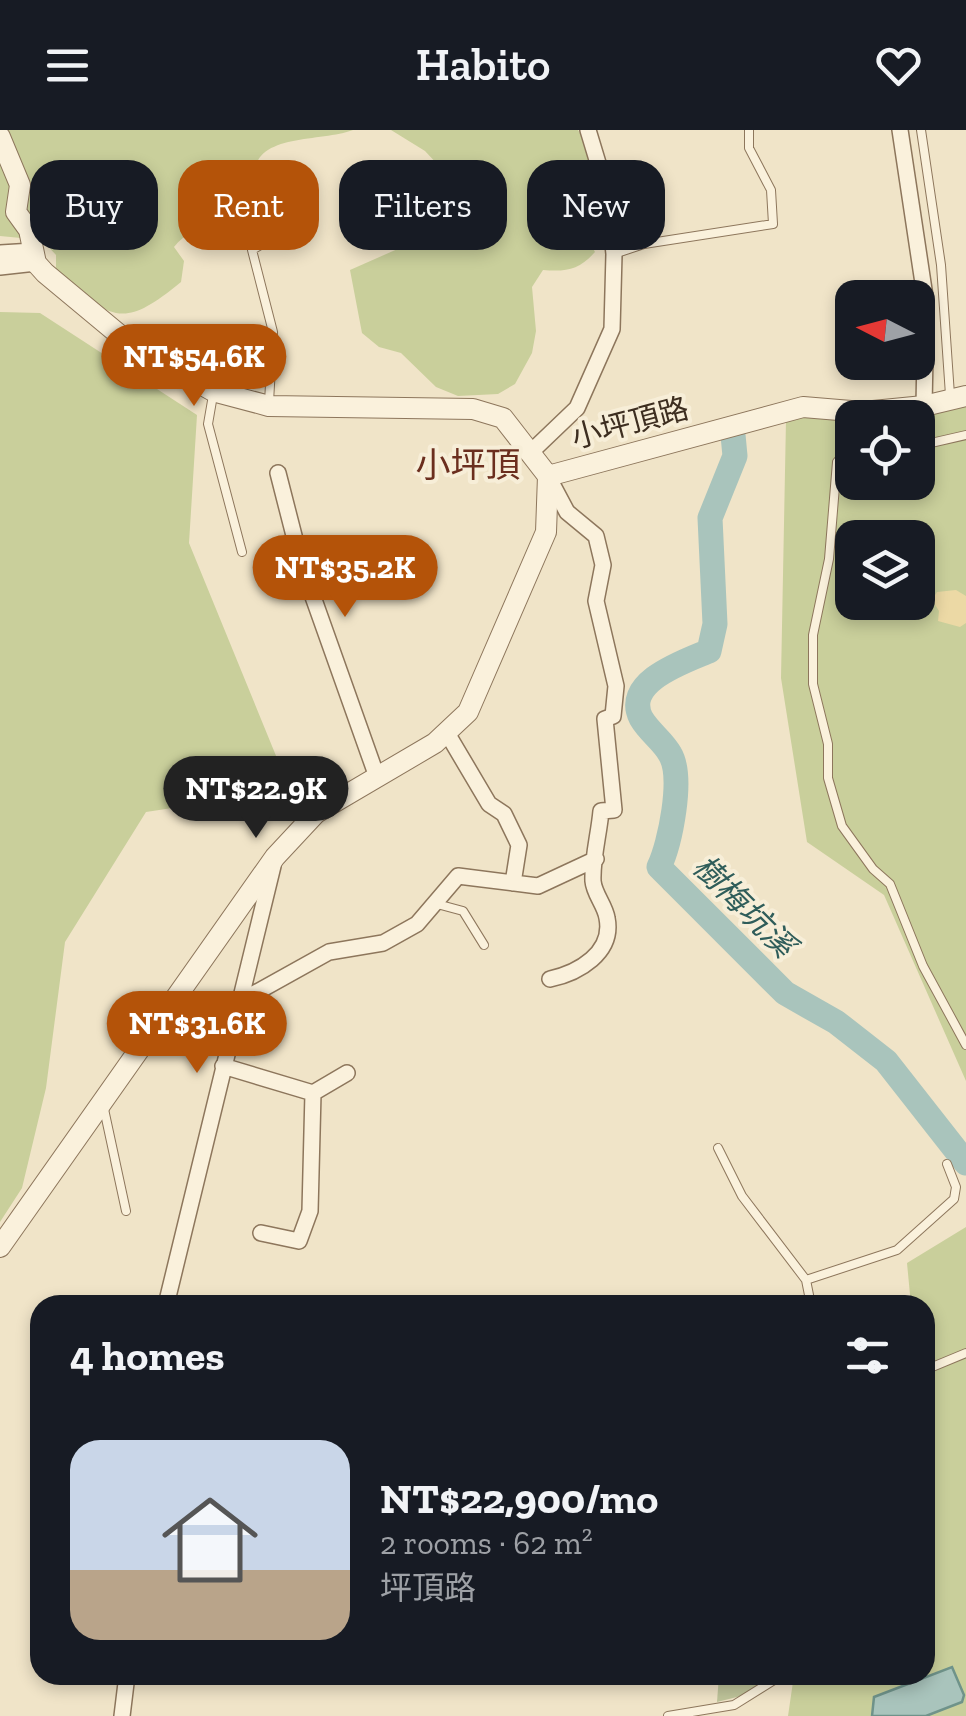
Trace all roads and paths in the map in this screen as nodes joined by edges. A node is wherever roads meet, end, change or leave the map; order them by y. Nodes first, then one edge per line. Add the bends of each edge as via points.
1 (588, 130) edge
2 (748, 130) edge
3 (900, 130) edge
4 (921, 130) edge
5 (0, 137) edge
6 (252, 250) edge
7 (0, 253) edge
8 (614, 254) junction
9 (34, 257) junction
10 (0, 267) edge
11 (213, 391) junction
12 (958, 398) edge
13 (924, 400) edge
14 (269, 406) junction
15 (835, 410) edge
16 (966, 436) edge
17 (935, 442) edge
18 (531, 452) junction
19 (278, 473) dead end
20 (548, 476) junction
21 (835, 476) edge
22 (242, 552) dead end
23 (447, 733) junction
24 (377, 777) junction
25 (275, 857) junction
26 (596, 858) junction
27 (513, 883) junction
28 (247, 895) junction
29 (437, 904) junction
30 (263, 916) junction
31 (484, 945) dead end
32 (550, 979) dead end
33 (240, 1001) junction
34 (966, 1045) edge
35 (223, 1066) junction
36 (348, 1073) dead end
37 (313, 1093) junction
38 (102, 1100) junction
39 (718, 1148) dead end
40 (947, 1164) dead end
41 (126, 1211) dead end
42 (261, 1234) dead end
43 (0, 1247) edge
44 (806, 1280) junction
45 (168, 1295) edge
46 (808, 1295) edge
47 (966, 1353) edge
48 (935, 1366) edge
49 (127, 1685) edge
50 (766, 1685) edge
51 (122, 1716) edge
52 (668, 1716) edge

1 - 8 street via 608,196
2 - 8 lane via 749,148 771,190 774,224
3 - 13 street via 926,303
4 - 12 lane
5 - 9 street via 20,186 16,212
6 - 14 lane via 273,332
7 - 9 street
8 - 18 street via 612,329 590,386
9 - 10 street
9 - 11 street, 小坪頂路 via 134,347
11 - 14 street, 小坪頂路
11 - 22 lane via 208,424
14 - 18 street, 小坪頂路 via 473,409 503,418
15 - 20 street, 小坪頂路 via 803,408
16 - 17 lane
18 - 20 street, 小坪頂路
19 - 24 street via 301,563
20 - 23 street via 546,532 468,712
20 - 26 street via 567,512 596,536 603,564 596,601 616,686 613,716 605,719 614,810 601,811
21 - 34 lane via 829,559 813,635 813,684 828,744 828,778 842,826 890,884 922,966
23 - 24 street
23 - 27 street via 519,845
24 - 25 street via 316,812
25 - 28 street
25 - 30 street
26 - 27 street via 538,886
26 - 32 street via 593,884 608,919 605,941 574,974
27 - 29 street via 458,876
28 - 30 street
28 - 38 street
29 - 31 lane via 462,911
29 - 33 street via 383,943 329,952
30 - 33 street
33 - 35 street
35 - 37 street
35 - 45 street
36 - 37 street
37 - 42 street via 305,1226 299,1241
38 - 41 lane
38 - 43 street
39 - 44 lane via 742,1196
40 - 44 lane via 954,1199 897,1250
44 - 46 lane
47 - 48 lane
49 - 51 street
50 - 52 lane via 734,1705

